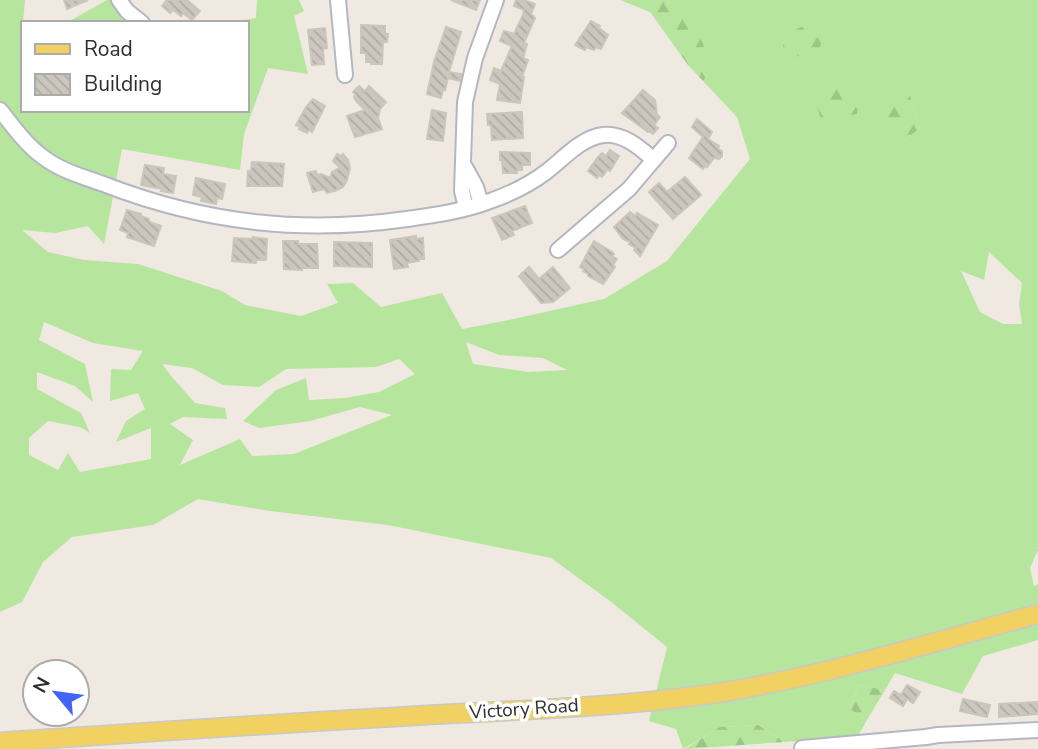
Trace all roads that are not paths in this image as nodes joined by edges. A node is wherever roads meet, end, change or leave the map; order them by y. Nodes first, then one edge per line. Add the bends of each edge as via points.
1 (119, 0) edge
2 (338, 0) edge
3 (496, 0) edge
4 (140, 21) edge
5 (345, 75) dead end
6 (0, 110) edge
7 (668, 143) dead end
8 (654, 160) junction
9 (464, 165) junction
10 (481, 204) junction
11 (466, 208) junction
12 (558, 250) dead end
13 (1038, 614) edge
14 (1038, 730) edge
15 (980, 733) junction
16 (0, 742) edge
17 (802, 748) edge
18 (975, 749) edge

1 - 4 street
2 - 5 street
3 - 9 street via 467,89
6 - 11 street via 32,148 63,169 146,200 214,217 318,226 370,224
7 - 8 street
8 - 10 street via 621,137 594,137 526,185
8 - 12 street via 629,189
9 - 10 street
9 - 11 street
10 - 11 street
13 - 16 main road, Victory Road via 792,679 677,698
14 - 15 street
15 - 17 street
15 - 18 street

